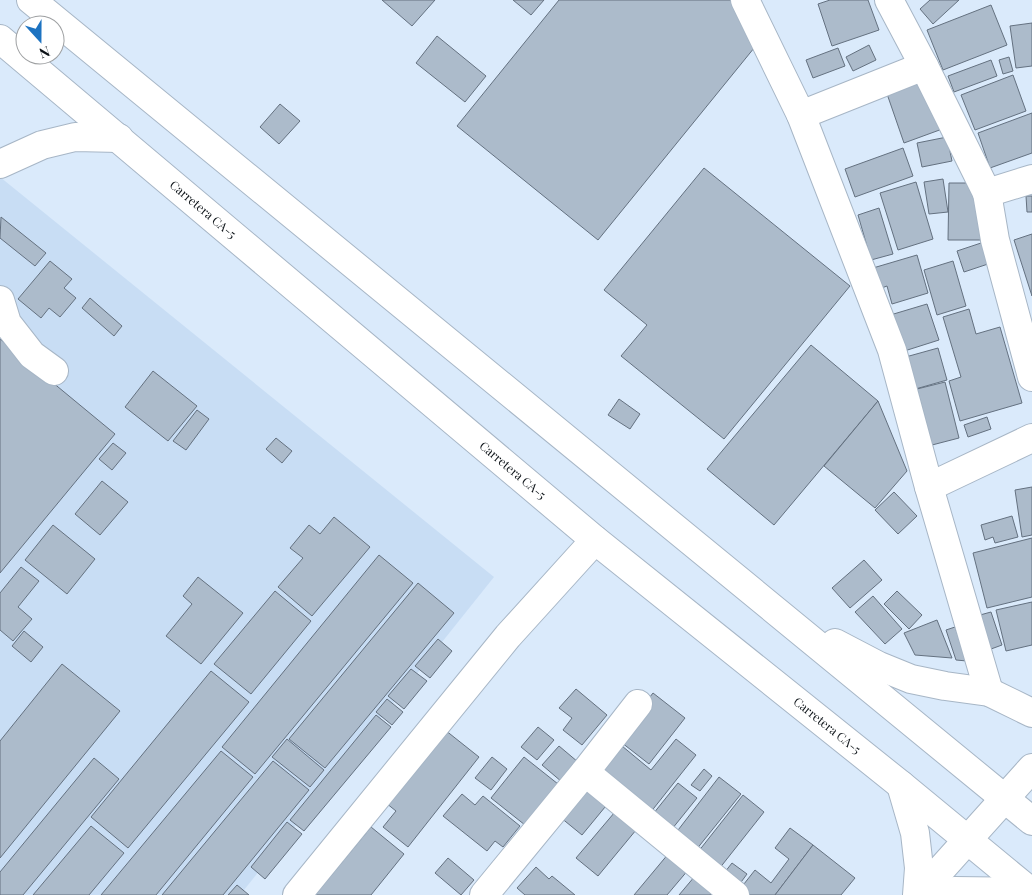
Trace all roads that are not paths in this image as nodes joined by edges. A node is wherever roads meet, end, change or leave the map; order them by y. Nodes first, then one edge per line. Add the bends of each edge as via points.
1 (31, 0) edge
2 (745, 0) edge
3 (889, 0) edge
4 (0, 39) edge
5 (924, 66) junction
6 (801, 115) junction
7 (119, 138) junction
8 (0, 164) edge
9 (1032, 179) edge
10 (988, 194) junction
11 (0, 300) edge
12 (54, 371) dead end
13 (1032, 377) edge
14 (1032, 438) edge
15 (929, 487) junction
16 (595, 540) junction
17 (782, 614) junction
18 (989, 692) junction
19 (638, 704) dead end
20 (1032, 713) edge
21 (1032, 768) edge
22 (585, 772) junction
23 (901, 785) junction
24 (1005, 798) junction
25 (1032, 821) edge
26 (968, 840) junction
27 (492, 892) edge
28 (1031, 892) edge
29 (297, 895) edge
30 (735, 895) edge
31 (918, 895) edge
32 (926, 895) edge

1 - 17 main road
2 - 6 main road
3 - 5 main road
4 - 7 main road, Carretera CA-5
5 - 6 main road
5 - 10 main road
6 - 15 main road via 892,350
7 - 8 main road via 75,137 42,145
7 - 16 main road, Carretera CA-5
9 - 10 main road
10 - 13 main road via 995,240
11 - 12 main road via 7,323 32,355
14 - 15 main road
15 - 18 main road
16 - 23 main road, Carretera CA-5
16 - 29 main road via 508,636
17 - 18 main road via 902,676
17 - 24 main road
18 - 20 main road
19 - 22 main road
21 - 24 main road
22 - 27 main road
22 - 30 main road
23 - 26 main road, Carretera CA-5
23 - 31 main road via 915,833
24 - 25 main road
24 - 26 main road
26 - 28 main road, Carretera CA-5
26 - 31 main road
28 - 32 main road via 954,891

